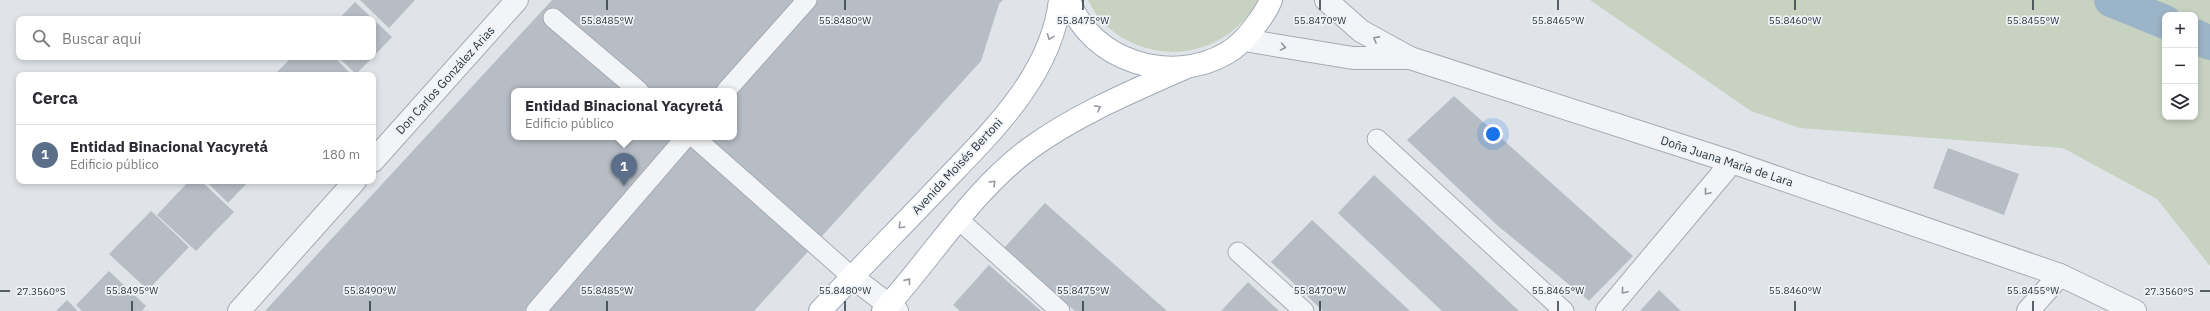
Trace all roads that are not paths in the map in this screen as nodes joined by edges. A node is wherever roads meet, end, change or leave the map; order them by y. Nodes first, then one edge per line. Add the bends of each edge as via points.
1 (516, 0) edge
2 (807, 0) edge
3 (1060, 0) edge
4 (1069, 0) edge
5 (1271, 0) edge
6 (1326, 0) edge
7 (553, 18) dead end
8 (1244, 40) junction
9 (1410, 58) junction
10 (1187, 67) junction
11 (635, 88) edge
12 (729, 88) edge
13 (1377, 139) dead end
14 (683, 140) edge
15 (697, 140) edge
16 (376, 158) edge
17 (1732, 162) junction
18 (352, 184) edge
19 (958, 219) junction
20 (1238, 252) dead end
21 (2060, 275) junction
22 (852, 276) junction
23 (890, 309) edge
24 (239, 311) edge
25 (536, 311) edge
26 (820, 311) edge
27 (1060, 311) edge
28 (1304, 311) edge
29 (1564, 311) edge
30 (1607, 311) edge
31 (2028, 311) edge
32 (2134, 311) edge

1 - 16 street, Don Carlos González Arias
2 - 12 lane
3 -> 22 main road, Avenida Moisés Bertoni via 1059,13 1050,38 1035,72 1019,97 999,123
4 - 10 main road via 1074,15 1093,40 1122,58 1150,66
5 - 8 main road via 1267,10
9 -> 6 street, Doña Juana María de Lara via 1361,31
7 - 11 lane
8 -> 9 street via 1353,58
8 - 10 main road via 1227,53 1208,62
9 - 17 street, Doña Juana María de Lara
19 -> 10 main road via 992,183 1040,142 1072,121 1120,96
13 - 29 lane
14 - 25 lane
15 - 22 lane
17 - 21 street, Doña Juana María de Lara
17 -> 30 street
18 - 24 street
23 -> 19 main road
19 - 27 lane
20 - 28 lane
21 - 31 street
21 - 32 street, Doña Juana María de Lara
22 - 23 street
22 - 26 main road, Avenida Moisés Bertoni

